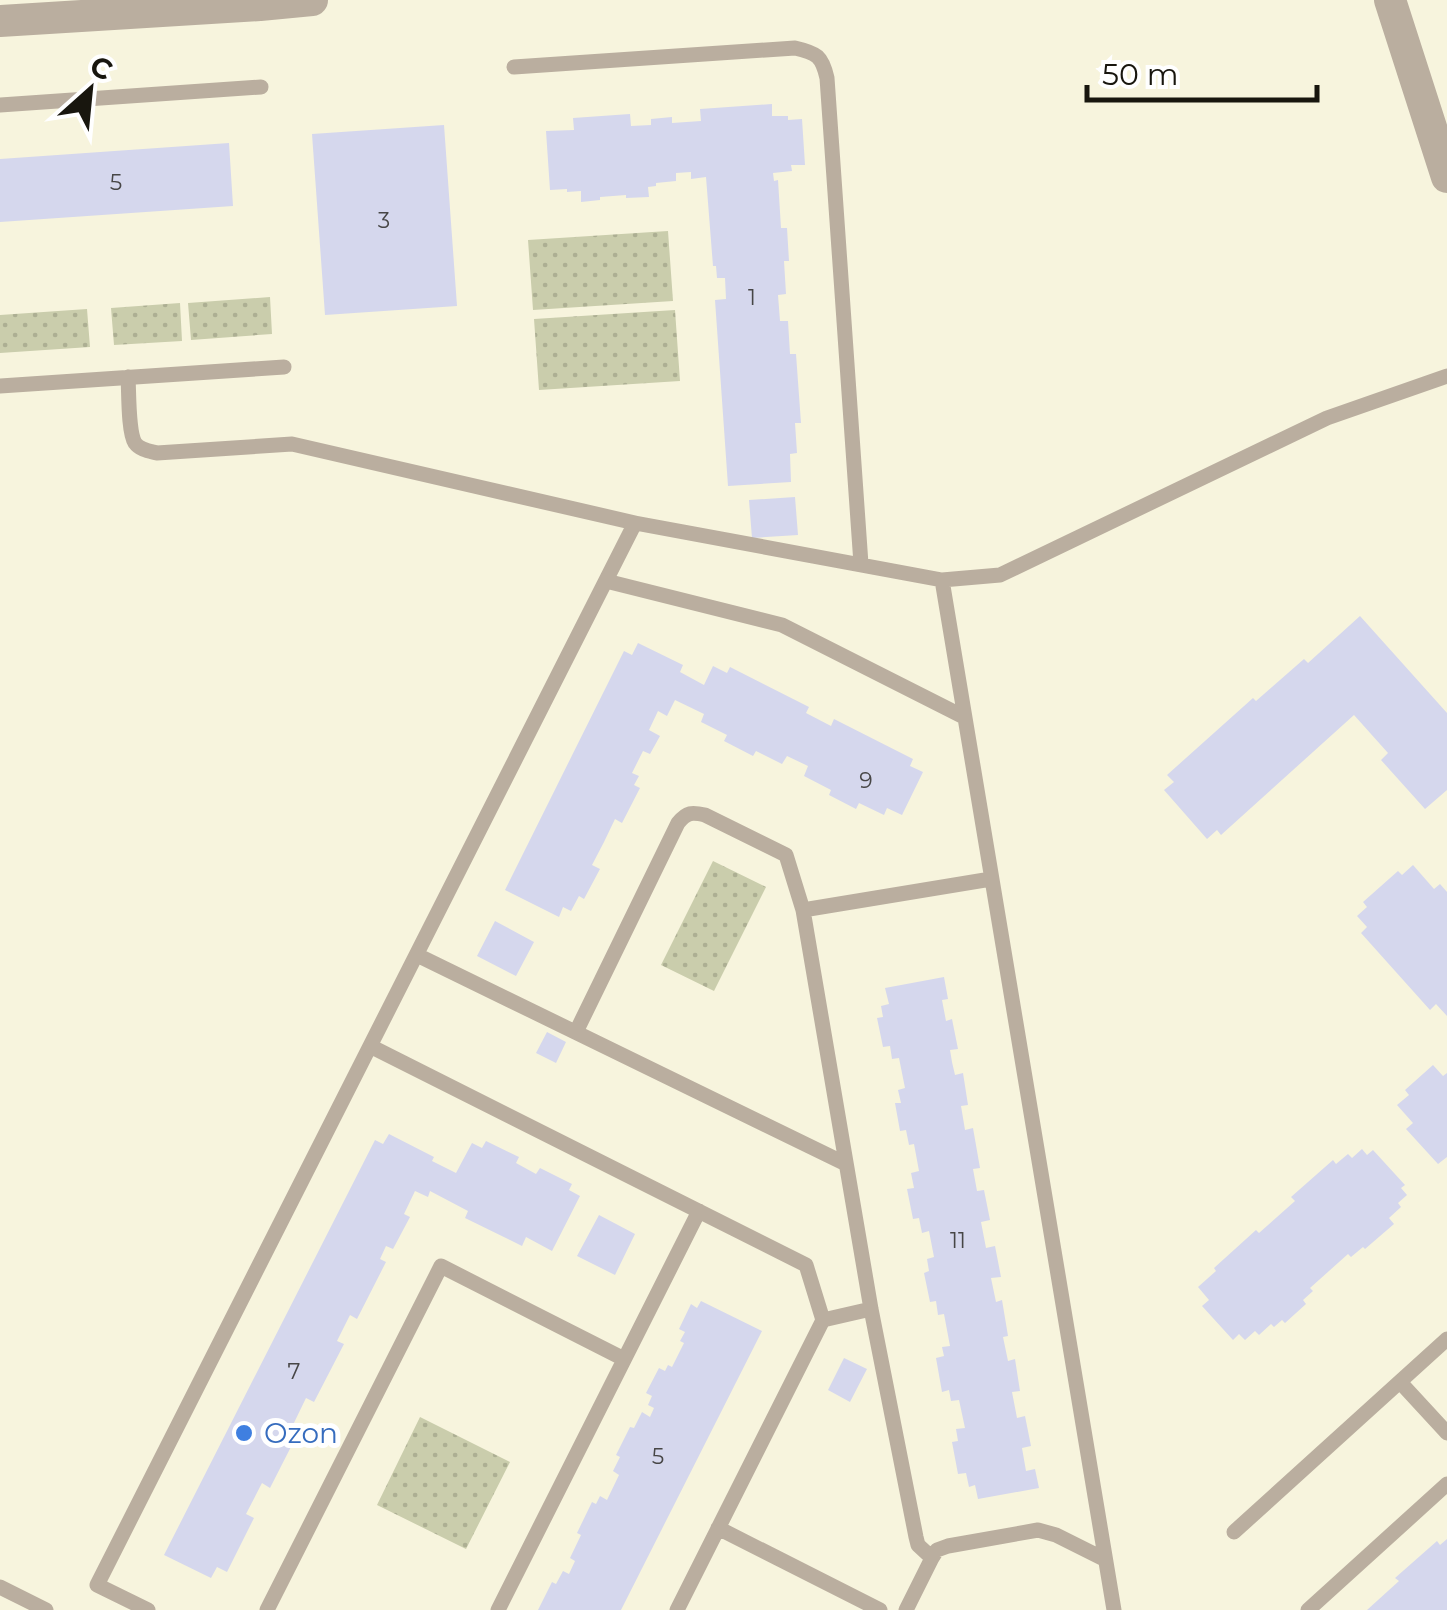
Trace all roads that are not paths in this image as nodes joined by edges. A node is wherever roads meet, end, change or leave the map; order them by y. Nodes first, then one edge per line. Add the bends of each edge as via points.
1 (312, 0) edge
2 (1390, 0) edge
3 (0, 21) edge
4 (514, 67) dead end
5 (261, 88) dead end
6 (0, 105) edge
7 (1447, 178) edge
8 (284, 367) dead end
9 (1447, 376) edge
10 (128, 377) junction
11 (0, 386) edge
12 (636, 523) junction
13 (861, 564) junction
14 (942, 580) junction
15 (606, 581) junction
16 (964, 717) junction
17 (991, 879) junction
18 (804, 910) junction
19 (417, 954) junction
20 (576, 1032) junction
21 (370, 1046) junction
22 (846, 1164) junction
23 (699, 1212) junction
24 (871, 1308) junction
25 (823, 1320) junction
26 (1447, 1339) edge
27 (624, 1360) junction
28 (1400, 1382) junction
29 (1447, 1433) edge
30 (1447, 1484) edge
31 (718, 1528) junction
32 (1234, 1532) dead end
33 (932, 1558) junction
34 (1104, 1560) junction
35 (0, 1586) edge
36 (46, 1610) edge
37 (148, 1610) edge
38 (267, 1610) edge
39 (498, 1610) edge
40 (676, 1610) edge
41 (880, 1610) edge
42 (906, 1610) edge
43 (1114, 1610) edge
44 (1308, 1610) edge

1 - 3 street
2 - 7 street
4 - 13 lane via 795,48 823,62
5 - 6 lane
8 - 10 lane
9 - 14 lane via 1326,418 1000,574
10 - 11 lane
10 - 12 lane via 132,434 144,450 292,444
12 - 13 lane
12 - 15 lane
13 - 14 lane
14 - 16 lane
15 - 16 lane via 782,625
15 - 19 lane
16 - 17 lane
17 - 18 lane
17 - 34 lane
18 - 20 lane via 786,854 705,815 684,816
18 - 22 lane
19 - 20 lane
19 - 21 lane
20 - 22 lane
21 - 23 lane
21 - 37 lane via 98,1585
22 - 24 lane
23 - 25 lane via 806,1266
23 - 27 lane
24 - 25 lane
24 - 33 lane via 916,1537
25 - 31 lane
26 - 28 lane
27 - 38 lane via 441,1266
27 - 39 lane
28 - 29 lane
28 - 32 lane
30 - 44 lane
31 - 40 lane
31 - 41 lane
33 - 34 lane via 948,1546 1038,1530
33 - 42 lane
34 - 43 lane
35 - 36 lane

